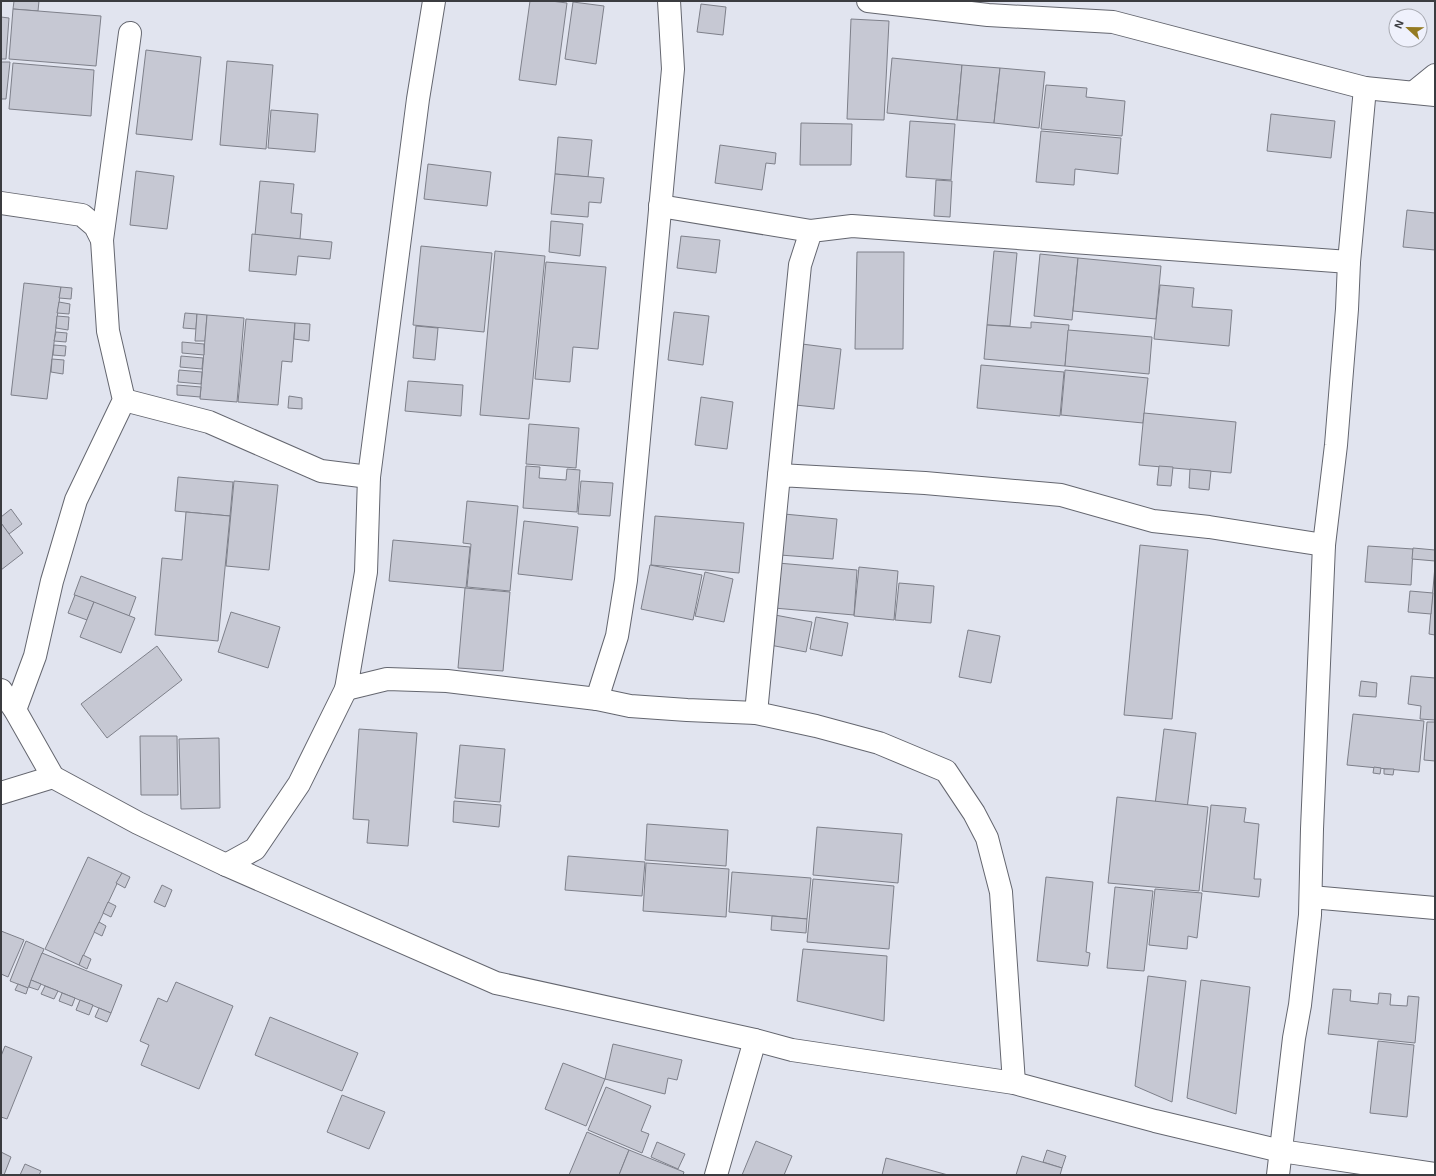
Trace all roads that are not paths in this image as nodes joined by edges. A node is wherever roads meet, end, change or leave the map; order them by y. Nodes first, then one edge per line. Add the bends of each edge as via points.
1 (434, 1) edge
2 (669, 1) edge
3 (868, 1) edge
4 (130, 33) dead end
5 (1435, 75) edge
6 (1365, 88) junction
7 (1414, 92) junction
8 (1435, 95) edge
9 (1, 203) edge
10 (660, 206) junction
11 (811, 231) junction
12 (102, 240) junction
13 (1349, 262) junction
14 (124, 400) junction
15 (779, 475) junction
16 (369, 477) junction
17 (1324, 545) junction
18 (346, 689) junction
19 (1, 690) edge
20 (597, 699) junction
21 (15, 710) junction
22 (756, 713) junction
23 (53, 777) junction
24 (1, 793) edge
25 (226, 865) junction
26 (1311, 897) junction
27 (1435, 908) edge
28 (755, 1040) junction
29 (1014, 1083) junction
30 (1281, 1151) junction
31 (1435, 1174) edge
32 (716, 1175) edge
33 (1278, 1175) edge

1 - 16 street via 418,99
2 - 10 street via 672,69
3 - 6 street via 988,15 1113,22
4 - 12 street
5 - 7 street
6 - 7 street
6 - 13 street
7 - 8 street
9 - 12 street via 82,215 95,226
10 - 11 street
10 - 20 street via 626,580 617,636
11 - 13 street via 852,226
11 - 15 street via 800,265
12 - 14 street via 108,331
13 - 17 street via 1336,445
14 - 16 street via 209,422 321,471
14 - 21 street via 76,500 52,581 35,656
15 - 17 street via 926,483 1061,495 1153,521
15 - 22 street
16 - 18 street via 366,572
17 - 26 street
18 - 20 street via 387,678 447,681
18 - 25 street via 299,784 255,849
19 - 21 street
20 - 22 street via 630,706
21 - 23 street
22 - 29 street via 879,743 946,771 974,812 987,838 1001,892
23 - 24 street
23 - 25 street via 138,823
25 - 28 street via 496,983
26 - 27 street
26 - 30 street
28 - 29 street via 792,1050
28 - 32 street
29 - 30 street via 1155,1121
30 - 31 street
30 - 33 street

